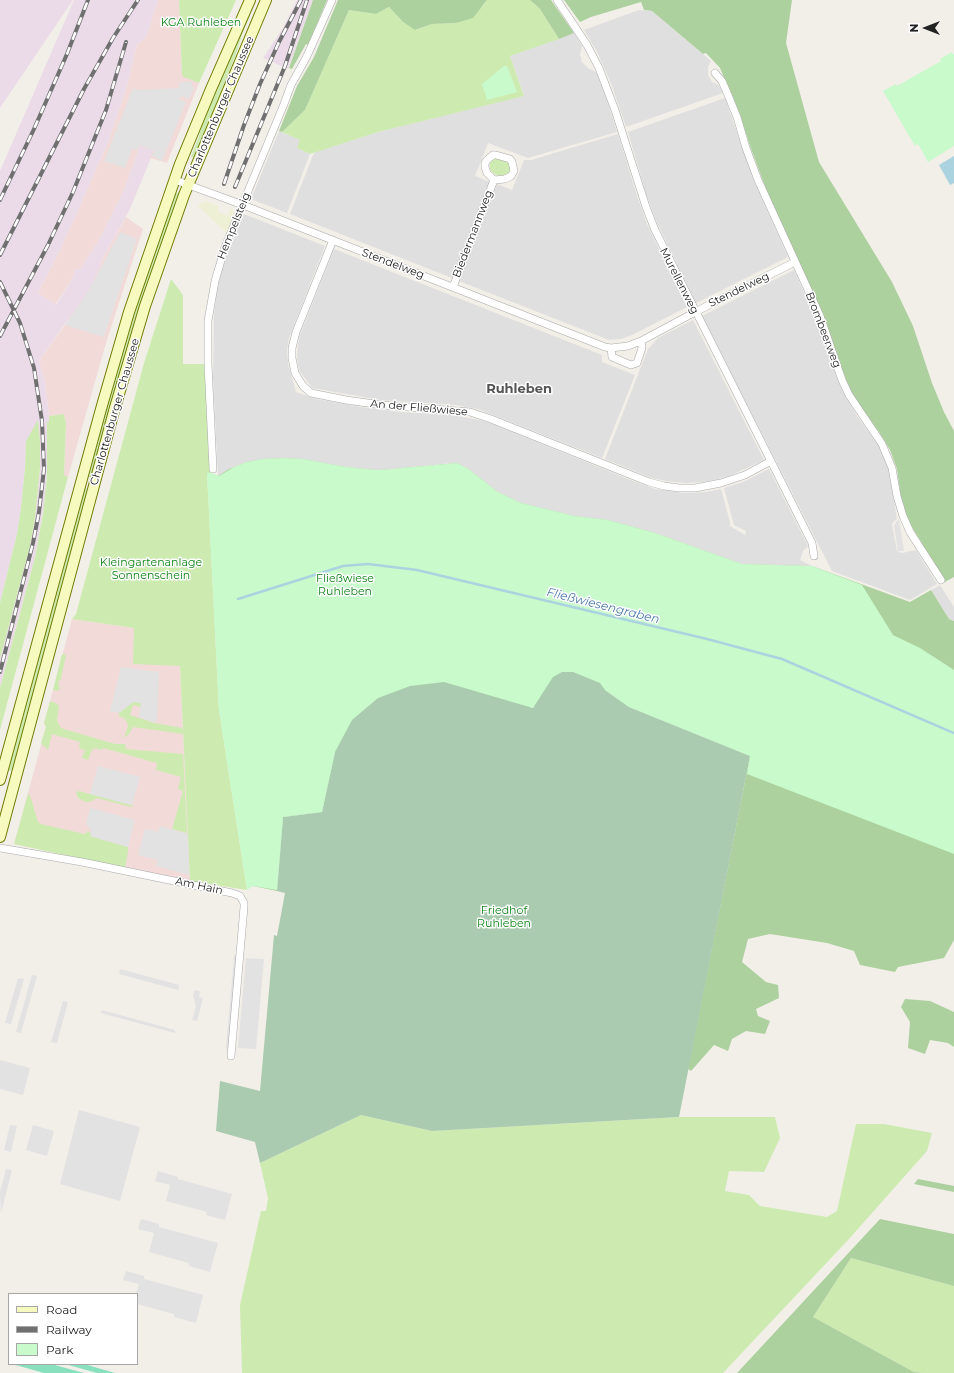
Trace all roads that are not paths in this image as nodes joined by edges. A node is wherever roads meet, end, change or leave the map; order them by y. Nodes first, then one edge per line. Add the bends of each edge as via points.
1 (250, 0) edge
2 (266, 0) edge
3 (332, 0) edge
4 (557, 0) edge
5 (716, 73) dead end
6 (175, 180) junction
7 (494, 180) dead end
8 (189, 184) junction
9 (243, 205) junction
10 (333, 240) junction
11 (795, 262) junction
12 (452, 287) junction
13 (695, 312) junction
14 (641, 341) junction
15 (611, 348) junction
16 (771, 461) junction
17 (213, 469) dead end
18 (814, 556) dead end
19 (941, 580) dead end
20 (0, 780) edge
21 (15, 783) junction
22 (0, 837) edge
23 (0, 848) edge
24 (231, 1056) dead end

1 - 6 main road, Charlottenburger Chaussee
2 - 8 main road, Charlottenburger Chaussee
3 - 9 street, Hempelsteig via 291,85
4 - 13 street, Murellenweg via 599,68 616,110 655,230
5 - 11 street, Brombeerweg via 728,95 758,180
6 - 8 street, Stendelweg
6 - 20 main road, Charlottenburger Chaussee via 122,336
7 - 12 street, Biedermannweg
8 - 9 street, Stendelweg
8 - 21 main road, Charlottenburger Chaussee via 162,257 129,360
9 - 10 street, Stendelweg
9 - 17 street, Hempelsteig via 220,264 212,291 208,321
10 - 12 street, Stendelweg
10 - 16 street, An der Fließwiese via 292,348 295,373 303,386 312,393 382,405 470,412 664,486 695,488 721,484
11 - 13 street, Stendelweg
11 - 19 street, Brombeerweg via 820,316 849,395 888,456 902,516
12 - 15 street, Stendelweg
13 - 14 street, Stendelweg
13 - 16 street, Murellenweg
14 - 15 street, Stendelweg
14 - 15 street via 642,348 637,363 630,365 612,357
16 - 18 street, Murellenweg via 812,543
20 - 21 street
21 - 22 main road, Charlottenburger Chaussee
23 - 24 street, Am Hain via 82,862 240,896 244,908

